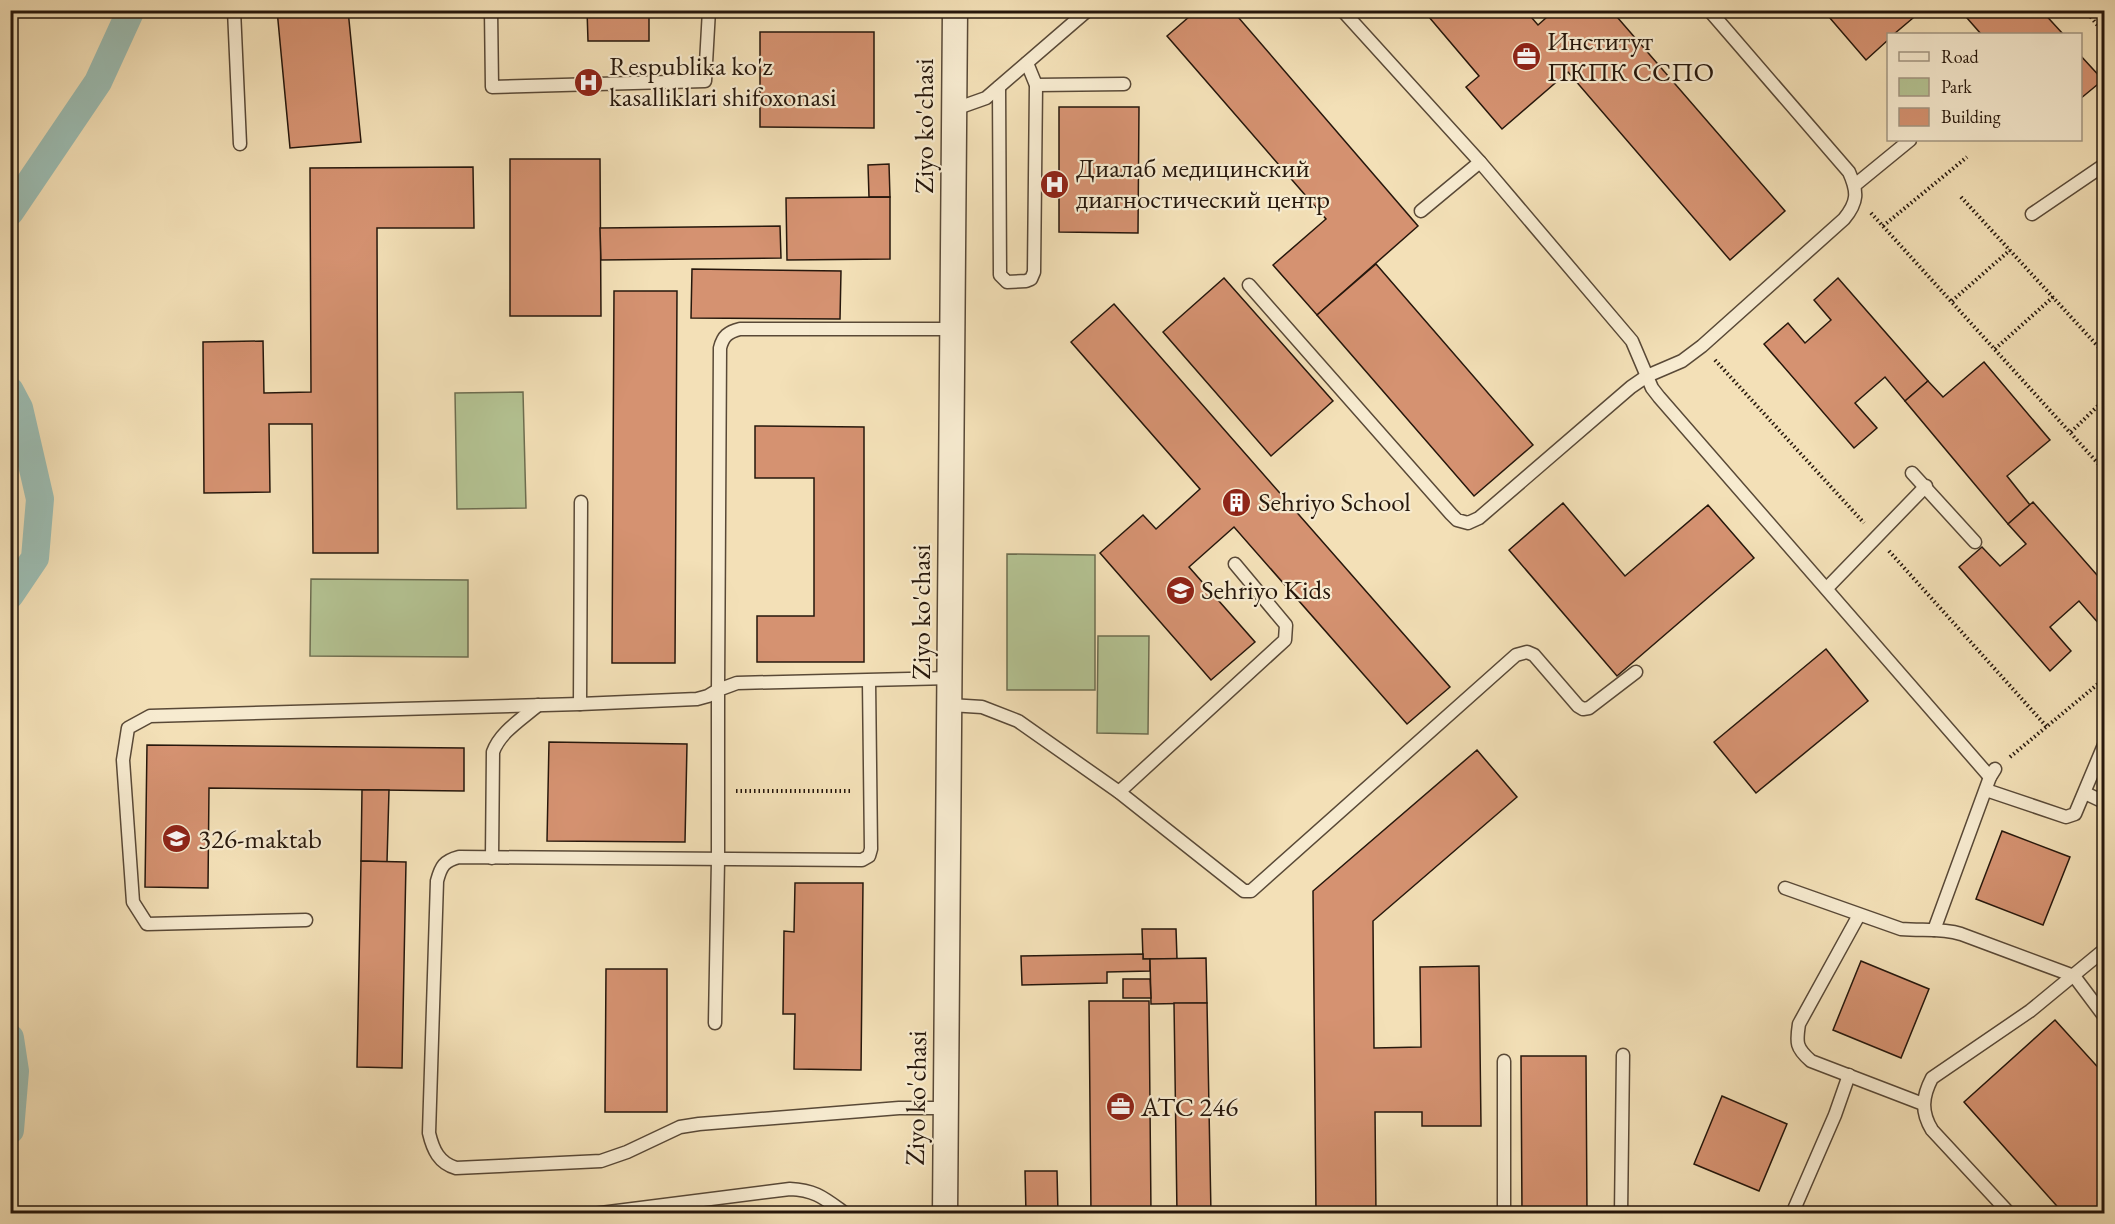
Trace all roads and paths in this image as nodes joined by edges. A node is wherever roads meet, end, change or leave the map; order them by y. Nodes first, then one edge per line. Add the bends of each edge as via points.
1 (234, 10) edge
2 (491, 10) edge
3 (709, 10) edge
4 (955, 10) edge
5 (1088, 10) edge
6 (1342, 10) edge
7 (1709, 10) edge
8 (2085, 10) edge
9 (2104, 33) edge
10 (1027, 63) junction
11 (1124, 84) dead end
12 (1036, 85) junction
13 (999, 87) junction
14 (955, 110) junction
15 (1909, 141) edge
16 (240, 144) dead end
17 (1967, 157) dead end
18 (1480, 162) junction
19 (2104, 165) edge
20 (1855, 185) junction
21 (1961, 197) dead end
22 (1856, 200) junction
23 (1421, 211) dead end
24 (2032, 214) dead end
25 (1883, 226) junction
26 (2010, 250) junction
27 (1250, 285) dead end
28 (2053, 297) junction
29 (1952, 301) junction
30 (953, 329) junction
31 (1995, 349) junction
32 (2104, 353) edge
33 (1647, 376) junction
34 (2104, 400) edge
35 (2070, 432) junction
36 (2104, 470) edge
37 (1912, 472) dead end
38 (1926, 486) junction
39 (581, 502) dead end
40 (1975, 542) dead end
41 (1234, 564) dead end
42 (1827, 588) junction
43 (1636, 672) dead end
44 (951, 678) junction
45 (2104, 679) edge
46 (869, 681) junction
47 (718, 690) junction
48 (580, 704) junction
49 (538, 705) junction
50 (950, 705) junction
51 (2104, 745) edge
52 (1993, 773) junction
53 (1986, 790) junction
54 (718, 791) junction
55 (870, 791) junction
56 (1119, 792) junction
57 (2085, 793) junction
58 (2104, 802) edge
59 (492, 858) junction
60 (718, 860) junction
61 (1785, 888) dead end
62 (1859, 915) junction
63 (306, 920) dead end
64 (1935, 930) junction
65 (2104, 950) edge
66 (2074, 976) junction
67 (2104, 1016) edge
68 (715, 1023) dead end
69 (1623, 1055) dead end
70 (1504, 1061) dead end
71 (1849, 1075) junction
72 (1923, 1104) junction
73 (946, 1108) junction
74 (593, 1214) edge
75 (846, 1214) edge
76 (945, 1214) edge
77 (1504, 1214) edge
78 (1621, 1214) edge
79 (1792, 1214) edge
80 (2010, 1214) edge

1 - 16 lane
2 - 3 lane via 492,87 705,81
4 - 14 street, Ziyo ko'chasi
5 - 10 lane
6 - 18 lane
7 - 20 lane via 1849,172
8 - 9 path
10 - 12 lane
10 - 13 lane
11 - 12 lane
12 - 13 lane via 1034,272 1026,281 1007,282 1000,275
13 - 14 lane via 986,98
14 - 30 street, Ziyo ko'chasi
15 - 20 lane
17 - 25 path
18 - 23 lane
18 - 33 lane via 1632,341
19 - 24 lane
20 - 22 lane
21 - 26 path
22 - 25 path
22 - 33 lane via 1844,219 1702,346 1682,361
25 - 29 path
26 - 28 path
26 - 29 path
27 - 33 lane via 1451,514 1468,523 1479,518
28 - 31 path
28 - 32 path
29 - 31 path
30 - 44 street, Ziyo ko'chasi
30 - 47 lane via 740,329 723,339
31 - 35 path
33 - 42 lane via 1659,397
34 - 35 path
35 - 36 path
37 - 38 lane
38 - 40 lane
38 - 42 lane
39 - 48 lane
41 - 56 lane via 1286,625 1285,640
42 - 52 lane
43 - 56 lane via 1583,709 1534,655 1516,655 1251,891 1244,891
44 - 46 lane
44 - 50 street, Ziyo ko'chasi
45 - 52 path
46 - 47 lane via 737,683
46 - 55 lane
47 - 48 lane via 697,699
47 - 54 lane
48 - 49 lane
49 - 59 lane via 496,743 493,752
49 - 63 lane via 150,716 128,728 123,760 133,902 147,924
50 - 56 lane via 982,708 1017,721
50 - 73 street, Ziyo ko'chasi
51 - 57 lane
52 - 53 lane
53 - 57 lane via 2066,817 2075,814
53 - 64 lane
54 - 55 path
54 - 60 lane
55 - 60 lane via 871,849 862,860
57 - 58 lane
59 - 60 lane
59 - 73 lane via 459,857 447,861 440,867 437,881 429,1133 438,1158 446,1165 456,1168 589,1163 615,1157 680,1127 699,1124 899,1108
60 - 68 lane
61 - 62 lane
62 - 64 lane via 1901,929
62 - 71 lane via 1800,1024 1797,1040 1801,1052 1811,1061
64 - 66 lane via 1961,934
65 - 66 lane
66 - 67 lane
66 - 72 lane via 1932,1078
69 - 78 lane
70 - 77 lane
71 - 72 lane
71 - 79 lane
72 - 80 lane via 1932,1130
73 - 76 street, Ziyo ko'chasi
74 - 75 lane via 790,1189 808,1190

